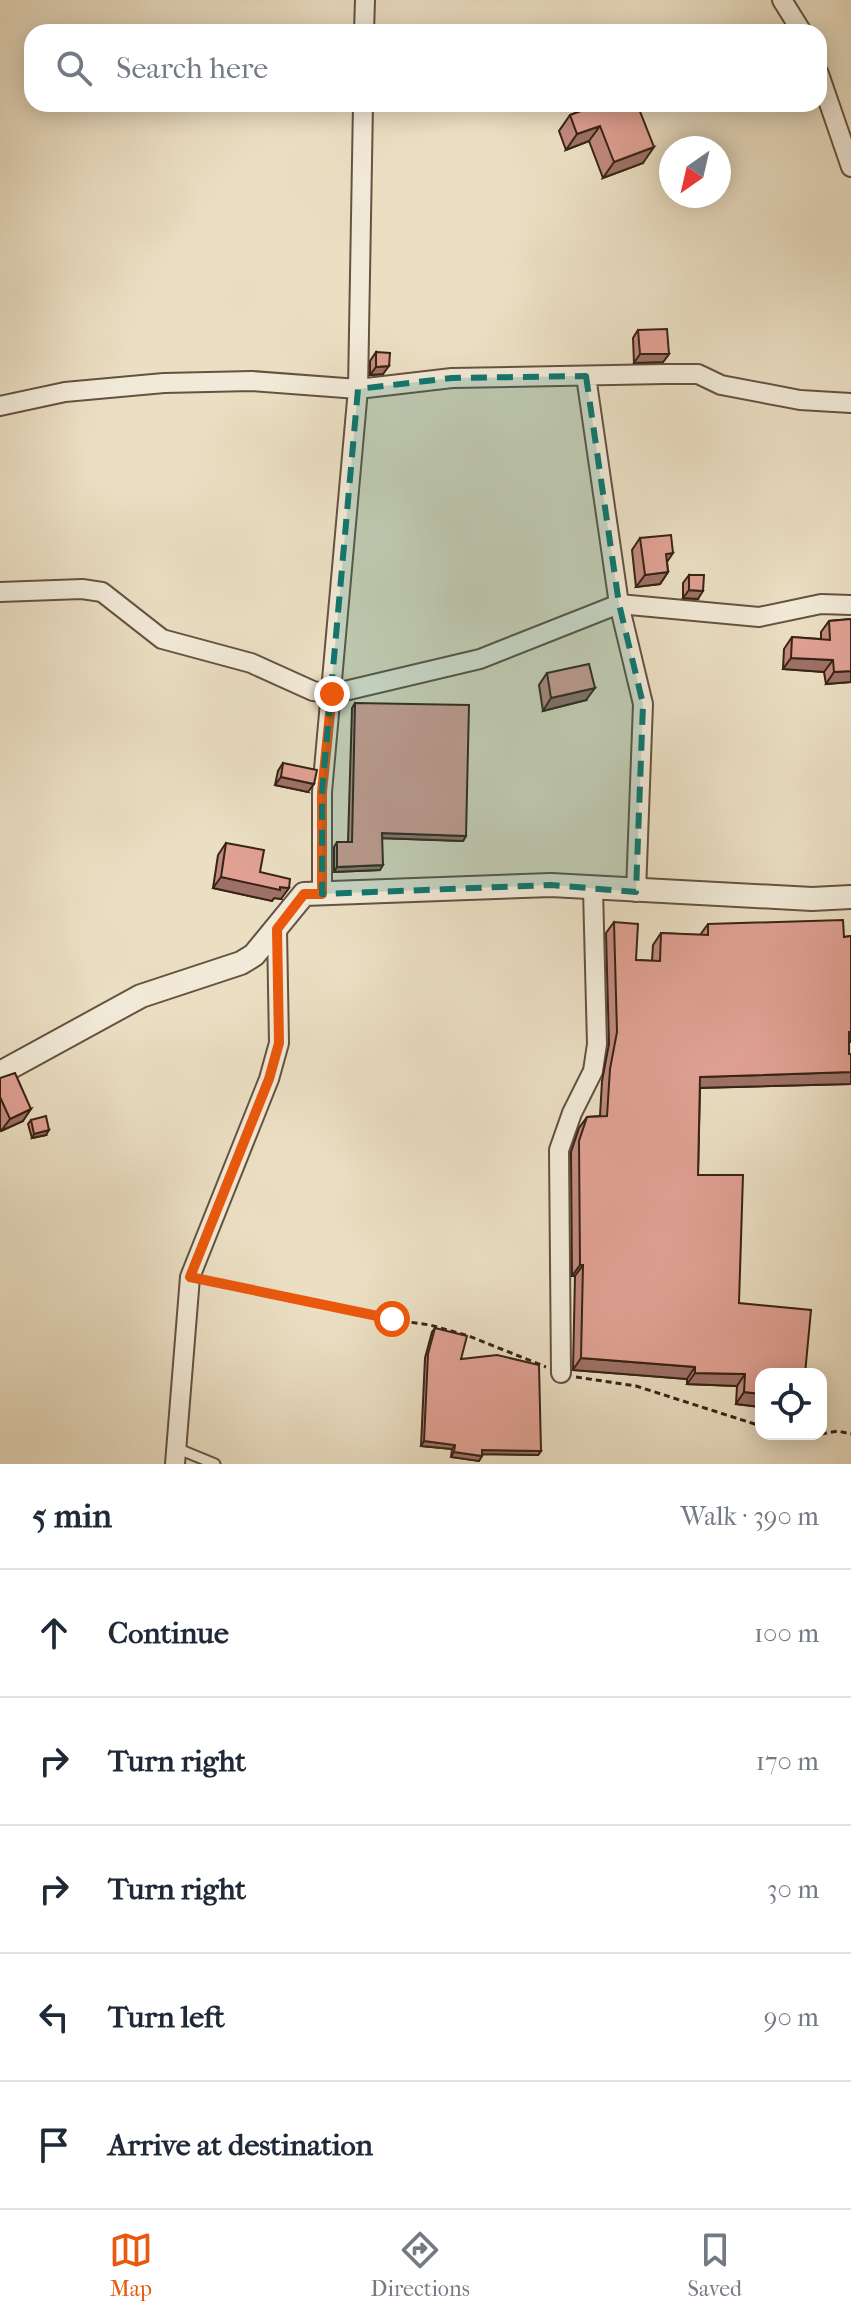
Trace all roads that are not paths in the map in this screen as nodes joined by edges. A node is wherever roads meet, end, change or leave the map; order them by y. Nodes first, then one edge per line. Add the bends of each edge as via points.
1 (365, 0) edge
2 (782, 0) edge
3 (364, 24) edge
4 (797, 24) edge
5 (827, 97) edge
6 (363, 112) edge
7 (851, 167) edge
8 (586, 376) junction
9 (358, 389) junction
10 (851, 403) edge
11 (0, 406) edge
12 (0, 592) edge
13 (619, 604) junction
14 (851, 605) edge
15 (332, 694) junction
16 (593, 889) junction
17 (636, 892) junction
18 (322, 894) junction
19 (851, 897) edge
20 (277, 929) junction
21 (0, 1073) edge
22 (561, 1373) road end
23 (175, 1456) edge
24 (215, 1464) edge

1 - 3 street
2 - 4 street
5 - 7 street
6 - 9 street
8 - 9 street via 452,378
8 - 10 street via 698,374 765,395
8 - 13 street
9 - 11 street via 252,381 164,383 65,392
9 - 15 street
12 - 15 street via 102,592 162,639 251,663
13 - 14 street via 759,617 821,604
13 - 15 street via 480,659
13 - 17 street via 643,704
15 - 18 street via 322,792
16 - 17 street
16 - 18 street via 551,885
16 - 22 street via 597,1044 593,1071 559,1150
17 - 19 street
18 - 20 street via 304,894
20 - 21 street via 241,963 141,996
20 - 23 street via 276,1055 190,1277
23 - 24 lane

